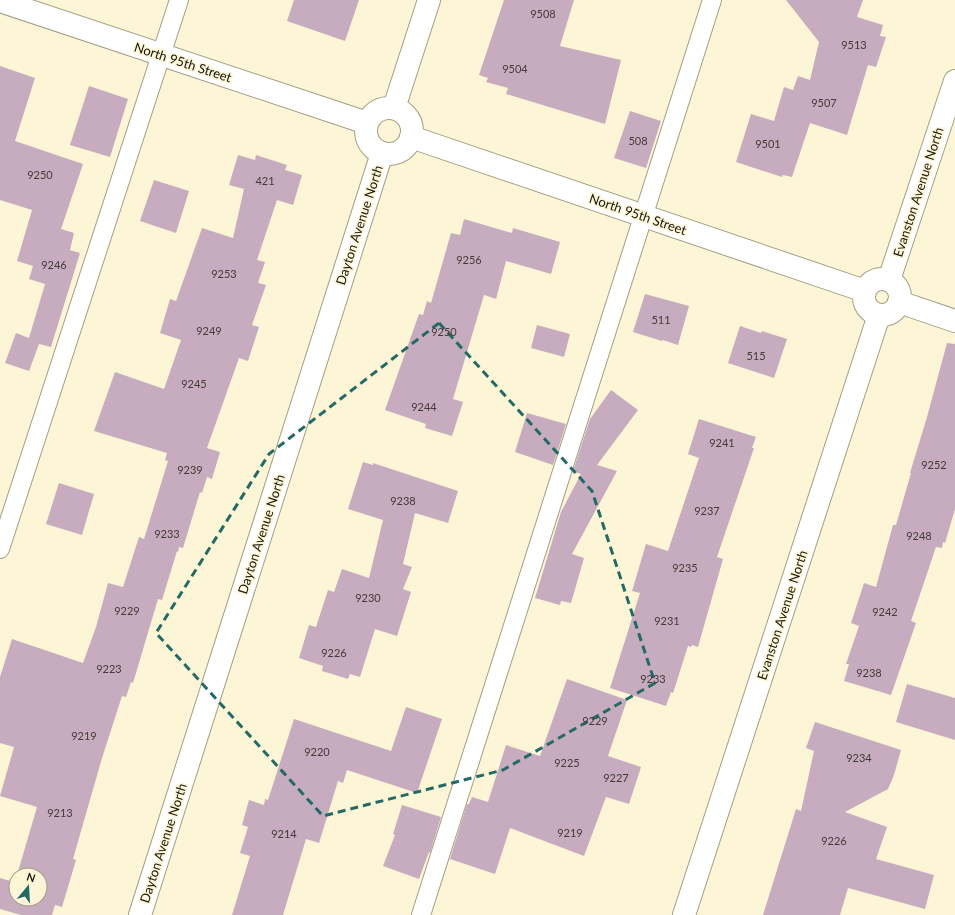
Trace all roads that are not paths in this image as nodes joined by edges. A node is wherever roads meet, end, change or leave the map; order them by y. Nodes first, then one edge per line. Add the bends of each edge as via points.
1 (179, 0) edge
2 (429, 0) edge
3 (712, 0) edge
4 (0, 2) edge
5 (161, 55) junction
6 (955, 81) edge
7 (394, 108) junction
8 (367, 122) junction
9 (411, 137) junction
10 (382, 153) junction
11 (643, 216) junction
12 (889, 280) junction
13 (865, 291) junction
14 (899, 302) junction
15 (879, 314) junction
16 (955, 321) edge
17 (0, 550) edge
18 (140, 915) edge
19 (421, 915) edge
20 (684, 915) edge

1 - 5 lane
2 - 7 street
3 - 11 lane
4 - 5 street, North 95th Street
5 - 8 street, North 95th Street
5 - 17 lane
6 - 12 street, Evanston Avenue North
7 - 8 street via 379,109
7 - 9 street via 408,116
8 - 10 street via 365,134 368,142 372,148
9 - 10 street via 400,152
9 - 11 street, North 95th Street
10 - 18 street, Dayton Avenue North
11 - 13 street, North 95th Street
11 - 19 lane
12 - 13 street via 878,279 868,285
12 - 14 street via 898,288
13 - 15 street via 865,303 868,308
14 - 15 street via 891,313
14 - 16 street
15 - 20 street, Evanston Avenue North

